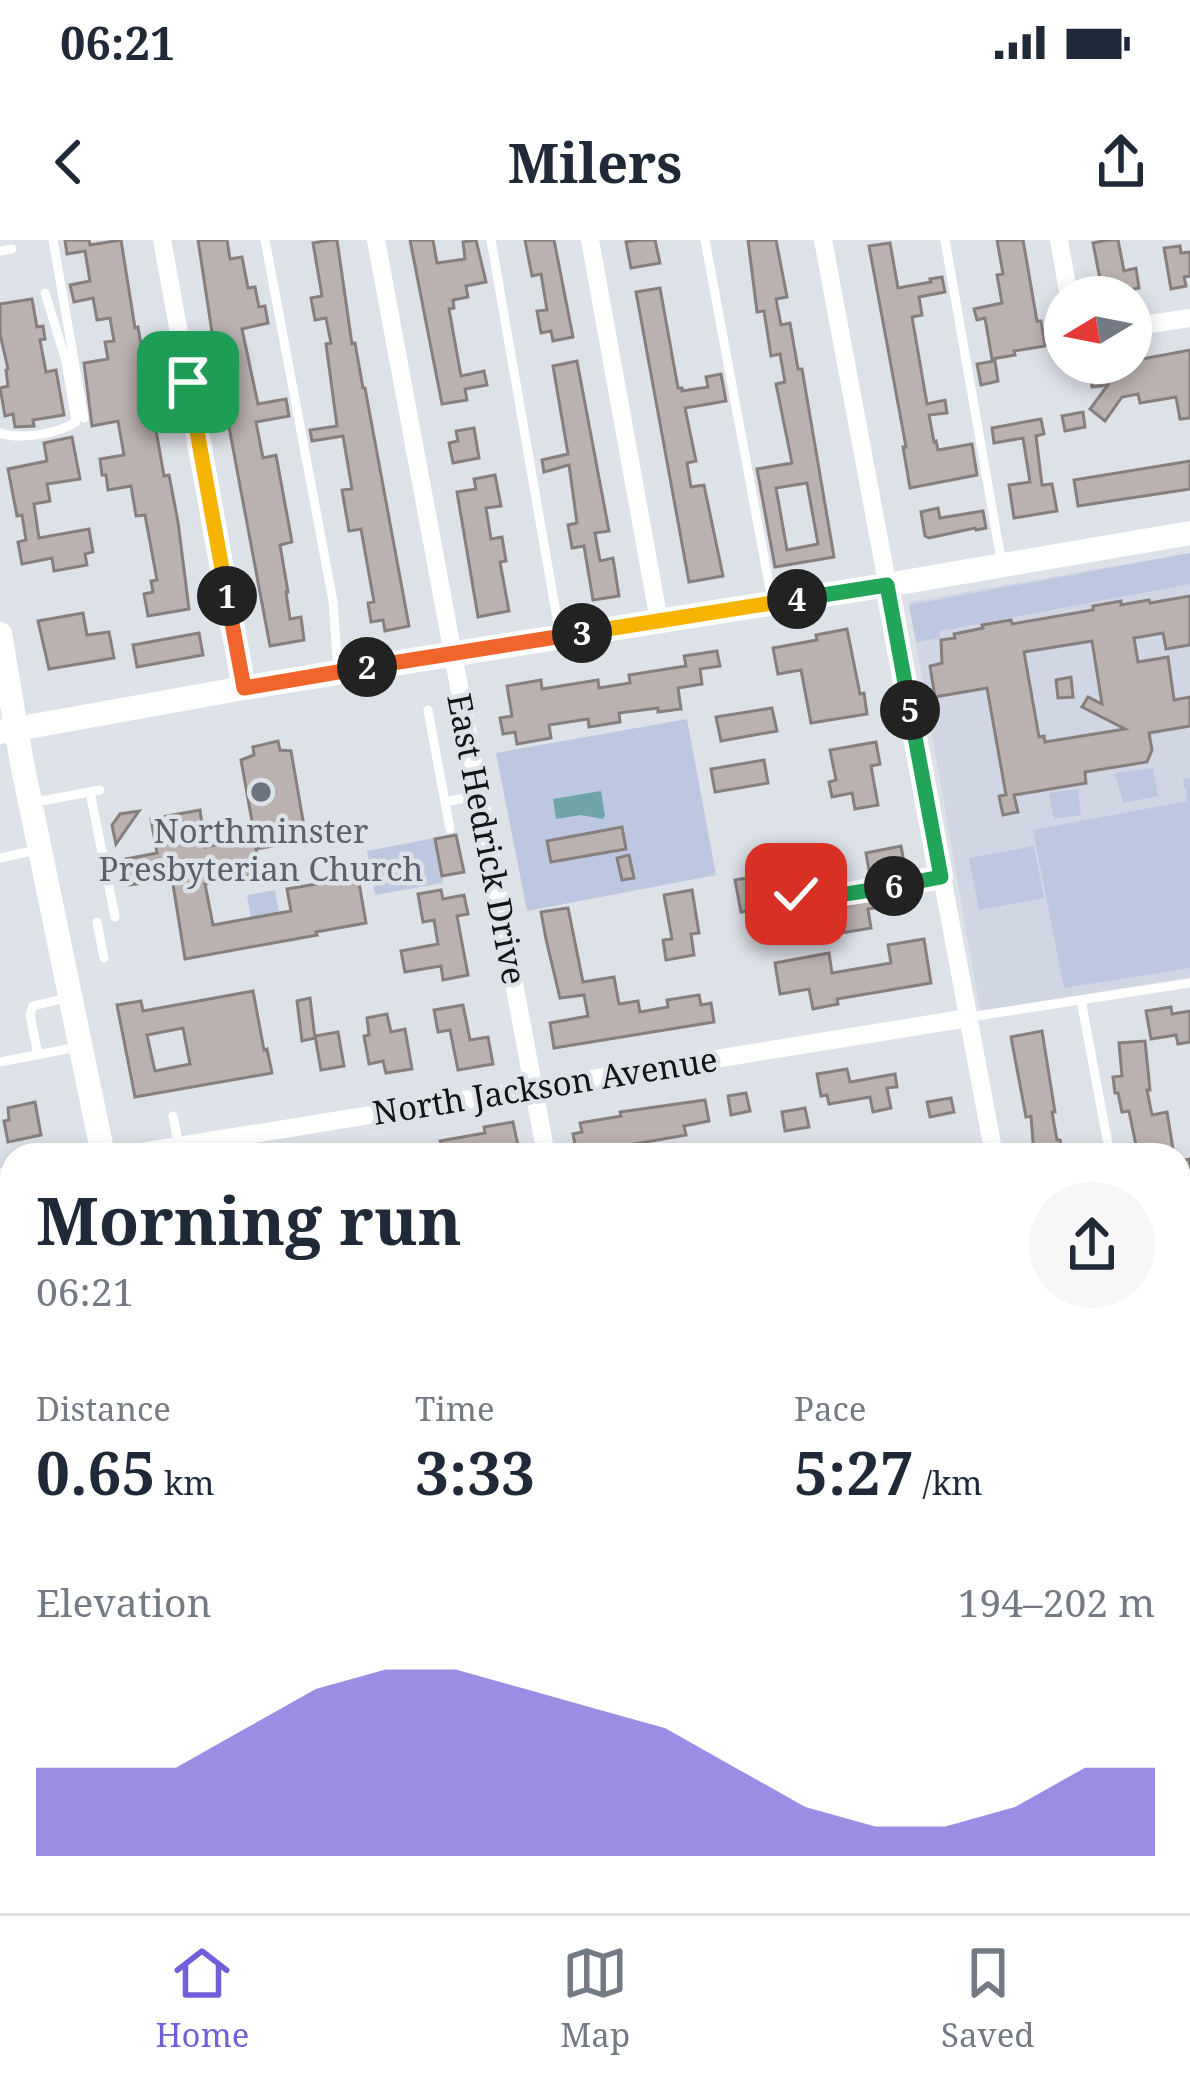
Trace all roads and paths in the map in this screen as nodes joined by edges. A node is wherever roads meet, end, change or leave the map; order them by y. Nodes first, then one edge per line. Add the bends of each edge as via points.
1 (52, 240) edge
2 (162, 240) edge
3 (265, 240) edge
4 (376, 240) edge
5 (491, 240) edge
6 (590, 240) edge
7 (705, 240) edge
8 (823, 240) edge
9 (945, 240) edge
10 (1059, 240) edge
11 (13, 249) dead end
12 (0, 251) edge
13 (1065, 276) edge
14 (45, 293) dead end
15 (1190, 318) edge
16 (1152, 324) edge
17 (84, 418) dead end
18 (0, 433) edge
19 (1190, 532) edge
20 (1002, 565) junction
21 (887, 585) junction
22 (772, 603) junction
23 (659, 621) junction
24 (0, 634) edge
25 (560, 637) junction
26 (452, 653) junction
27 (338, 672) junction
28 (244, 688) junction
29 (428, 710) dead end
30 (8, 730) edge
31 (479, 795) junction
32 (446, 802) junction
33 (31, 803) junction
34 (450, 829) dead end
35 (40, 849) junction
36 (0, 858) edge
37 (941, 877) junction
38 (840, 894) junction
39 (115, 917) dead end
40 (97, 922) dead end
41 (104, 958) dead end
42 (1190, 983) edge
43 (70, 997) junction
44 (1081, 1000) junction
45 (968, 1018) junction
46 (80, 1046) junction
47 (38, 1055) junction
48 (0, 1062) edge
49 (533, 1088) junction
50 (173, 1116) dead end
51 (100, 1143) edge
52 (184, 1143) edge
53 (215, 1143) edge
54 (544, 1143) edge
55 (992, 1143) edge
56 (1107, 1143) edge

1 - 17 lane
2 - 28 street
3 - 27 lane via 333,601
4 - 26 street, East Hedrick Drive
5 - 25 lane
6 - 23 street
7 - 22 lane
8 - 21 street
9 - 20 lane
10 - 13 street
11 - 12 lane
14 - 18 lane via 76,422 14,438
15 - 16 street
19 - 20 main road
20 - 21 main road
21 - 22 main road
21 - 37 street
22 - 23 main road
23 - 25 main road
24 - 30 main road
25 - 26 main road
26 - 27 main road
26 - 31 street, East Hedrick Drive
27 - 28 main road
28 - 30 main road
29 - 32 lane
30 - 33 main road
31 - 32 lane
31 - 49 street, East Hedrick Drive
32 - 34 lane
33 - 35 main road
33 - 39 lane via 95,791
35 - 36 lane
35 - 43 main road
37 - 38 lane
37 - 45 street
38 - 38 lane via 803,896 790,886 812,877
40 - 41 lane
42 - 44 lane
43 - 46 main road
43 - 47 lane via 33,1006
44 - 45 lane
44 - 56 lane
45 - 49 street, North Jackson Avenue
45 - 55 street
46 - 47 lane
46 - 51 main road
47 - 48 lane
49 - 53 street, North Jackson Avenue
49 - 54 street, East Hedrick Drive
50 - 52 lane

